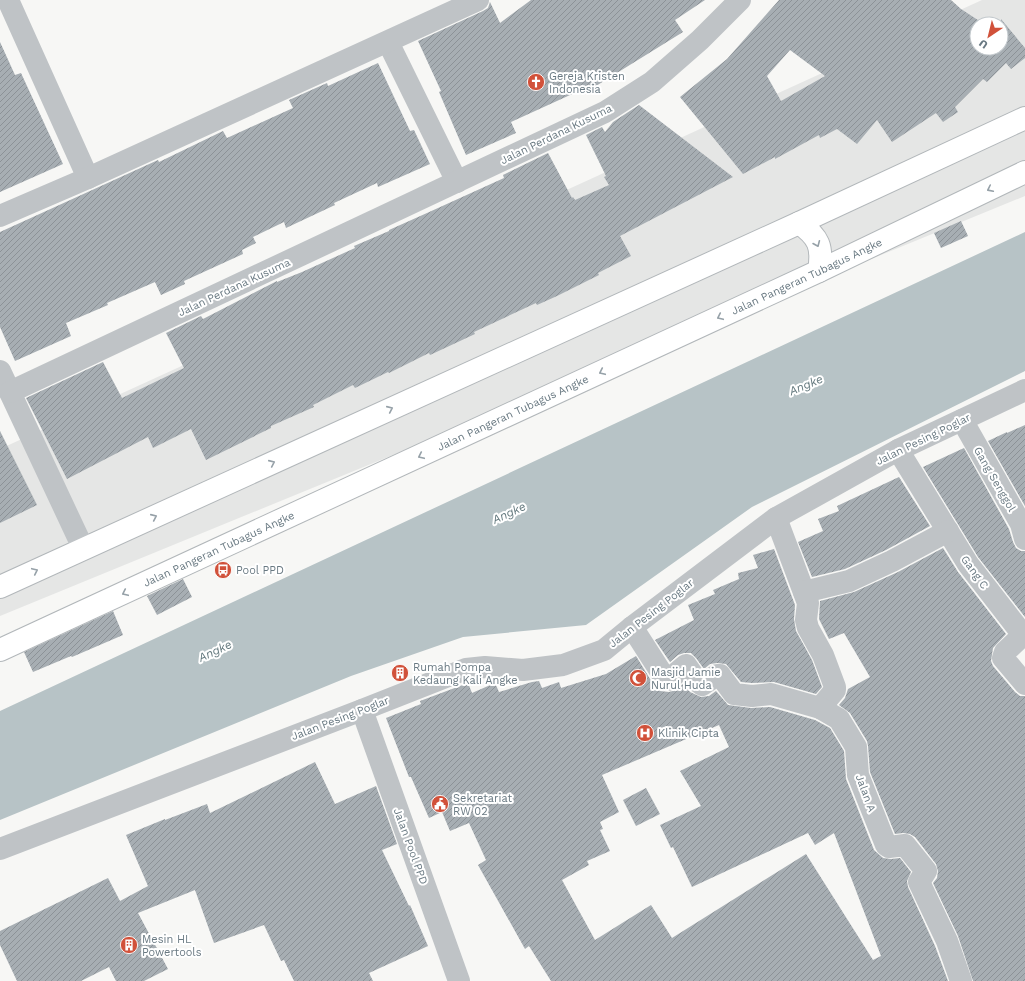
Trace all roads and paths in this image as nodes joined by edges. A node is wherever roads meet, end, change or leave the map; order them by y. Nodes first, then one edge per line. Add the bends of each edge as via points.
1 (8, 0) edge
2 (478, 0) edge
3 (740, 0) edge
4 (388, 42) junction
5 (1025, 118) edge
6 (1025, 172) edge
7 (88, 178) junction
8 (457, 182) junction
9 (0, 216) edge
10 (799, 223) junction
11 (819, 271) junction
12 (0, 371) edge
13 (1025, 390) edge
14 (10, 392) junction
15 (962, 420) junction
16 (898, 450) junction
17 (776, 518) junction
18 (948, 531) junction
19 (1025, 539) edge
20 (83, 548) junction
21 (0, 587) edge
22 (804, 592) junction
23 (632, 627) junction
24 (1024, 635) edge
25 (0, 650) edge
26 (1025, 684) edge
27 (820, 708) junction
28 (362, 710) junction
29 (0, 849) edge
30 (459, 981) edge
31 (961, 981) edge

1 - 7 street
2 - 4 street
3 - 8 street, Jalan Perdana Kusuma via 652,82 605,112
4 - 7 street
4 - 8 street
5 - 10 main road
6 -> 11 main road, Jalan Pangeran Tubagus Angke
7 - 9 street
8 - 14 street, Jalan Perdana Kusuma
10 -> 11 main road via 818,243 821,257
20 -> 10 main road
11 -> 25 main road, Jalan Pangeran Tubagus Angke
12 - 14 street
13 - 15 street, Jalan Pesing Poglar
14 - 20 street
15 - 16 street, Jalan Pesing Poglar
15 - 19 street, Gang Senggol via 1021,524
16 - 17 street, Jalan Pesing Poglar
16 - 18 street, Gang C
17 - 22 street
17 - 23 street, Jalan Pesing Poglar
18 - 22 street via 849,581
18 - 24 street, Gang C via 968,564
21 -> 20 main road
22 - 27 street via 809,606 806,620 835,686 835,690
23 - 27 street, Jalan A via 666,680 686,665 702,685 720,675 736,694 771,694
23 - 28 street, Jalan Pesing Poglar via 604,650 563,665 523,670 485,667 466,669
24 - 26 street, Gang C via 1005,652 1003,658
27 - 31 street, Jalan A via 839,719 856,747 858,775 888,847 905,845 926,871 919,882 947,941
28 - 29 street, Jalan Pesing Poglar
28 - 30 street, Jalan Pool PPD

